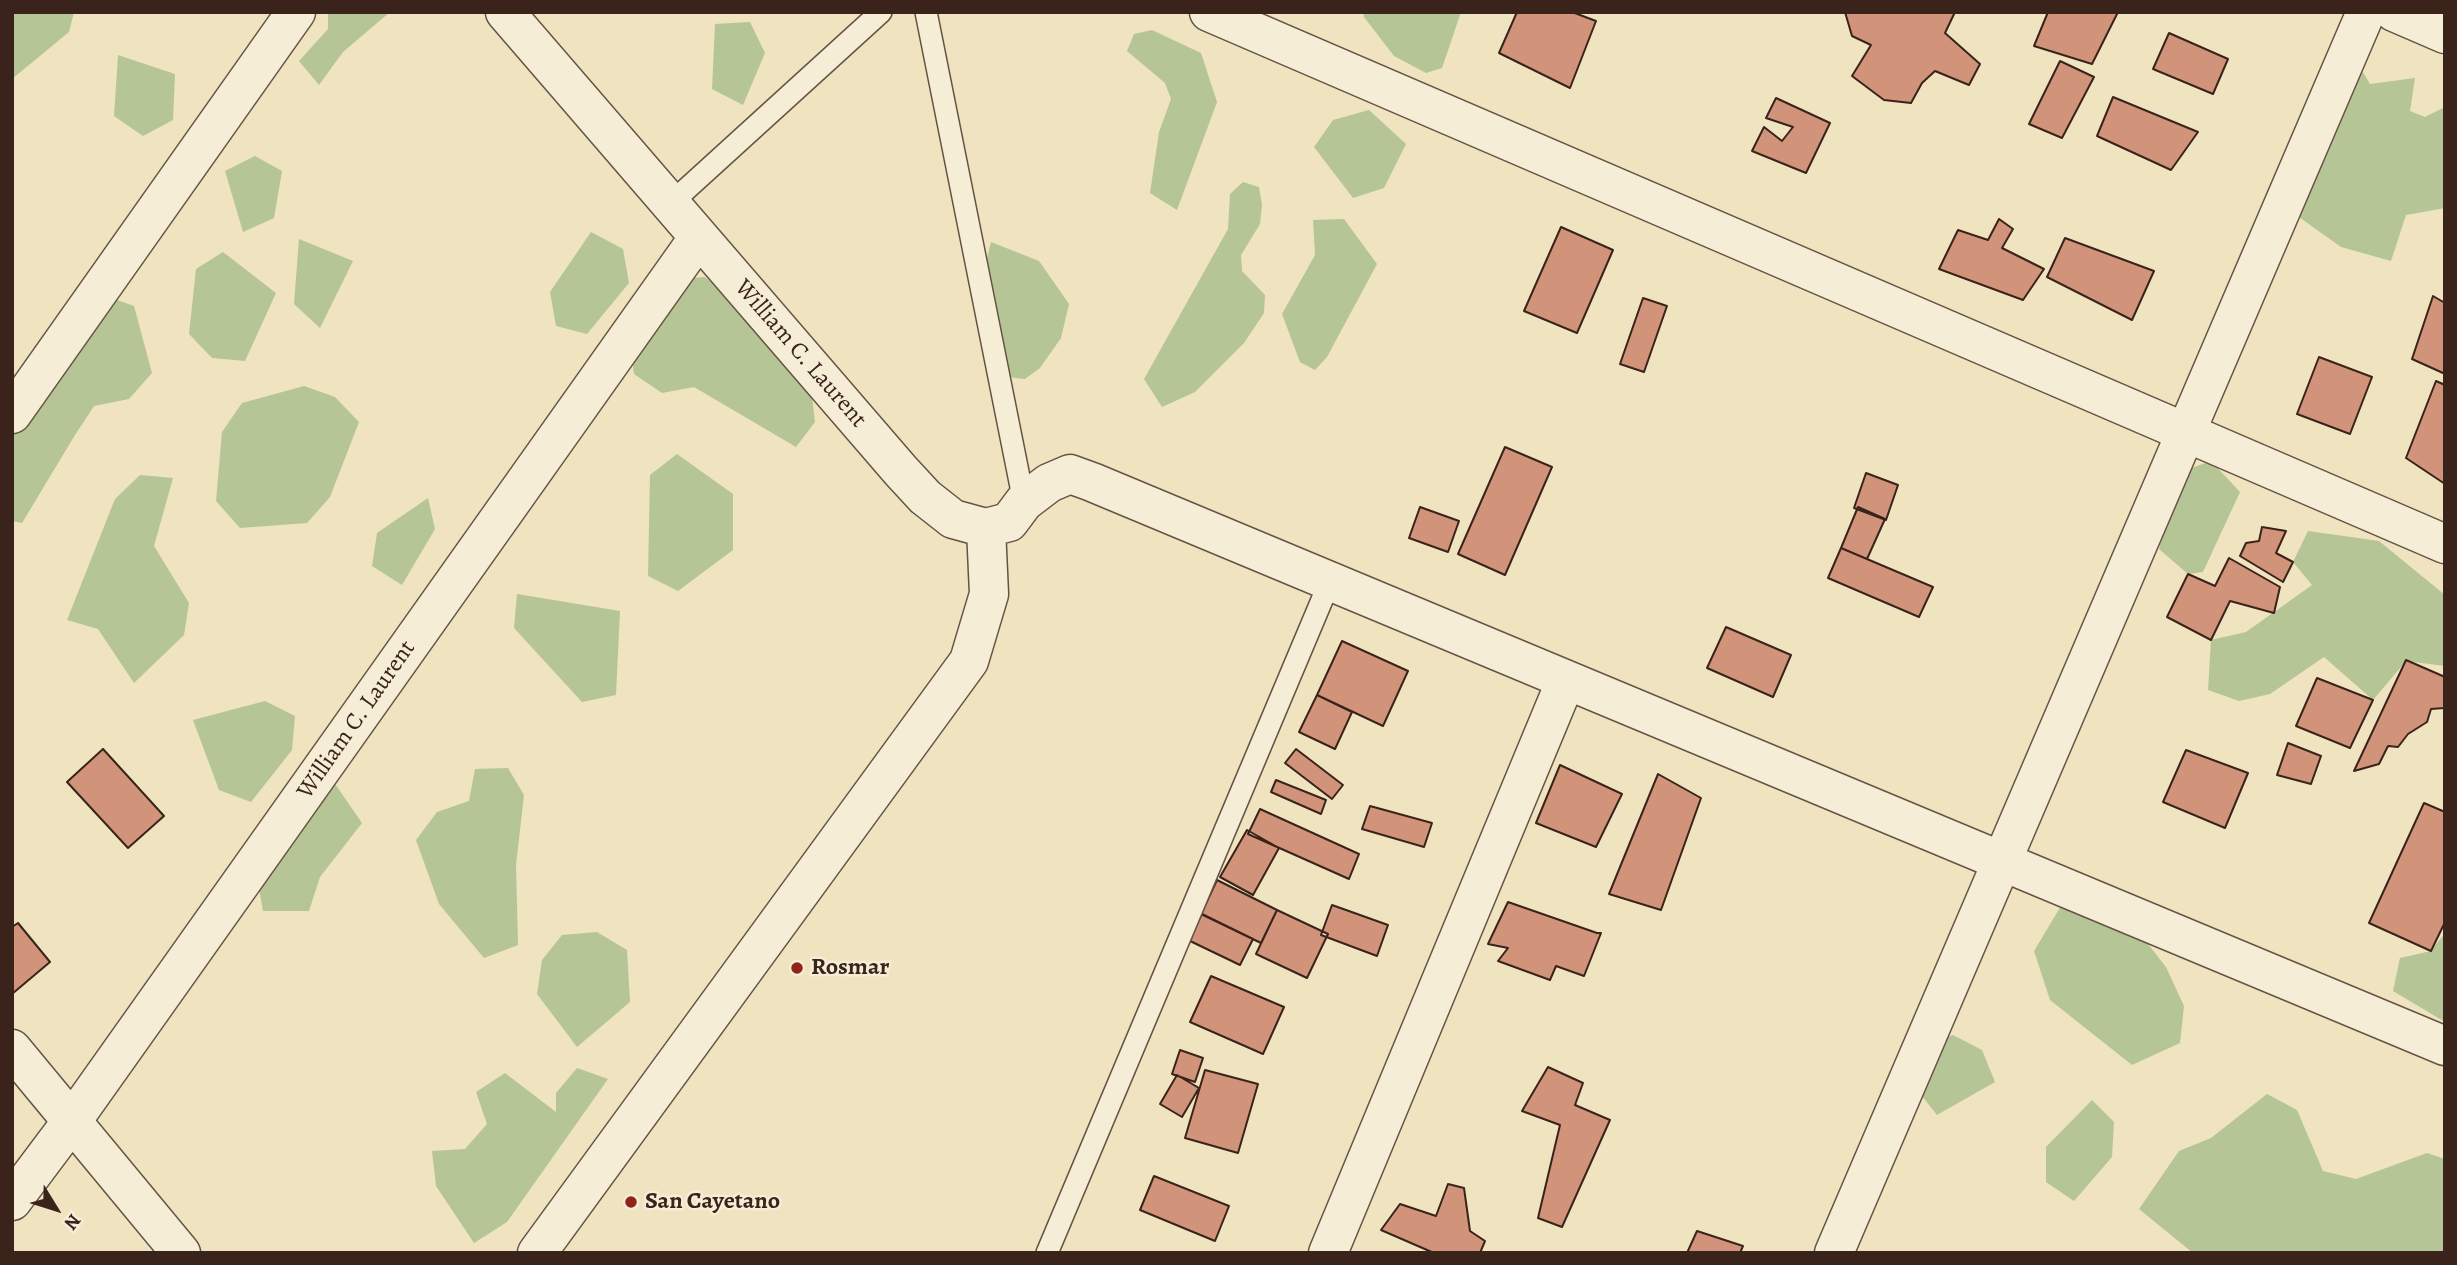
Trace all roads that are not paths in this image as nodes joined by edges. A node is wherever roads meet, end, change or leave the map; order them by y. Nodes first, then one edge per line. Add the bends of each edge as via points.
1 (296, 12) edge
2 (505, 12) edge
3 (881, 12) edge
4 (926, 12) edge
5 (1209, 12) edge
6 (2366, 12) edge
7 (2394, 12) edge
8 (2445, 34) edge
9 (670, 204) junction
10 (699, 237) junction
11 (12, 414) edge
12 (2186, 432) junction
13 (1024, 502) junction
14 (986, 528) junction
15 (2445, 544) edge
16 (1330, 581) junction
17 (1566, 680) junction
18 (2001, 861) junction
19 (2445, 1046) edge
20 (12, 1049) edge
21 (72, 1121) junction
22 (12, 1201) edge
23 (181, 1253) edge
24 (537, 1253) edge
25 (1046, 1253) edge
26 (1328, 1253) edge
27 (1834, 1253) edge

1 - 11 street
2 - 9 street, William C. Laurent
3 - 9 lane
4 - 13 lane
5 - 12 street
6 - 12 street
7 - 8 street
9 - 10 street, William C. Laurent
10 - 14 street, William C. Laurent via 925,497 953,519
10 - 21 street, William C. Laurent
12 - 15 street
12 - 18 street
13 - 14 street via 1009,522
13 - 16 street via 1070,474
14 - 24 street via 989,594 970,661
16 - 17 street
16 - 25 lane
17 - 18 street
17 - 26 street
18 - 19 street
18 - 27 street
20 - 21 street
21 - 22 street, William C. Laurent
21 - 23 street

